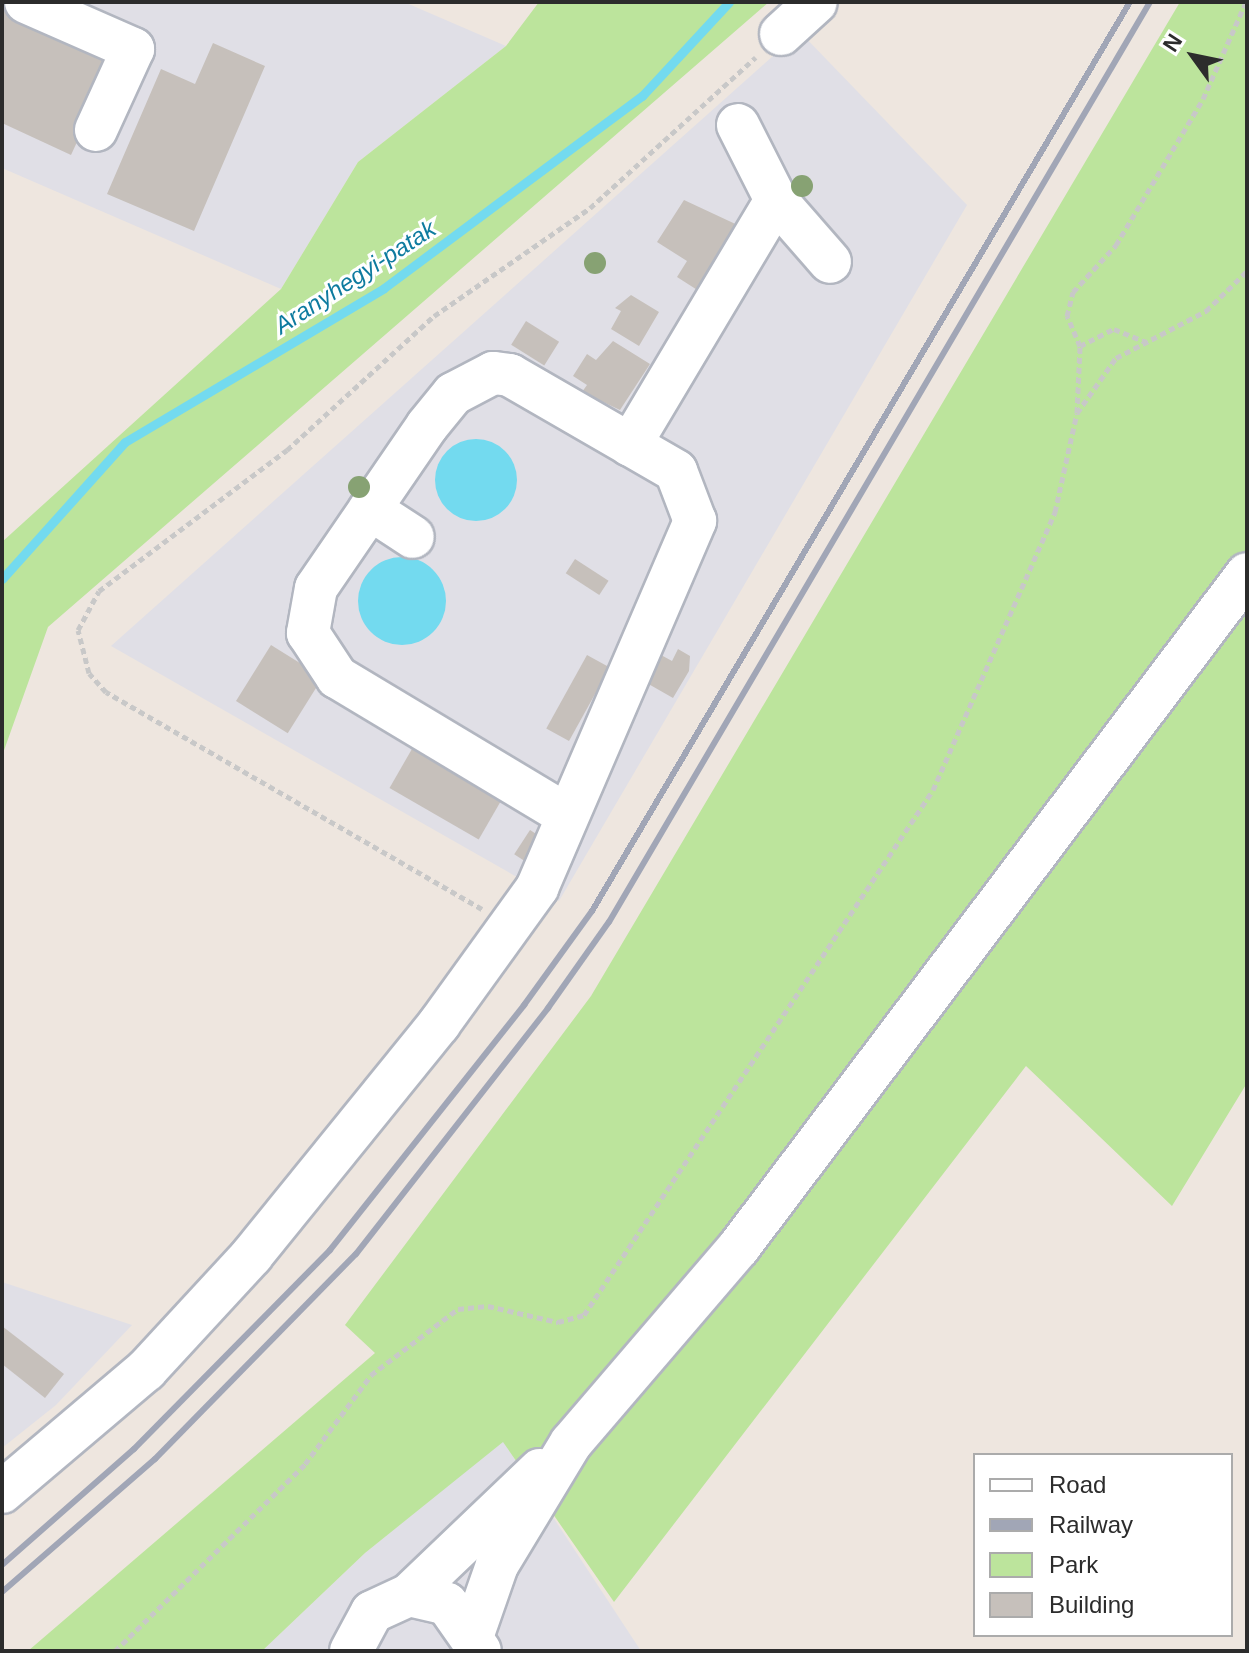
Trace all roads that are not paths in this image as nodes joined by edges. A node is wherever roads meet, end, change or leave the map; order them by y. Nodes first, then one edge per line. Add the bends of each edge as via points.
1 (26, 2) edge
2 (816, 2) edge
3 (781, 34) dead end
4 (738, 125) dead end
5 (96, 130) dead end
6 (776, 200) junction
7 (830, 262) dead end
8 (630, 445) junction
9 (370, 509) junction
10 (413, 537) dead end
11 (1247, 574) edge
12 (565, 814) junction
13 (571, 1443) junction
14 (2, 1492) edge
15 (409, 1595) junction
16 (480, 1646) edge
17 (350, 1650) edge

1 - 5 street via 133,49
2 - 3 street
4 - 6 street
6 - 7 street
6 - 8 street
8 - 9 street via 510,375 493,373 453,394
8 - 12 street via 685,482 695,521
9 - 10 street
9 - 12 street via 309,608 308,633 322,664
11 - 13 street via 739,1247
12 - 14 street via 537,888 430,1036 252,1255 146,1370
13 - 15 street
13 - 16 street via 497,1565
15 - 16 street via 447,1604
15 - 17 street via 372,1612

